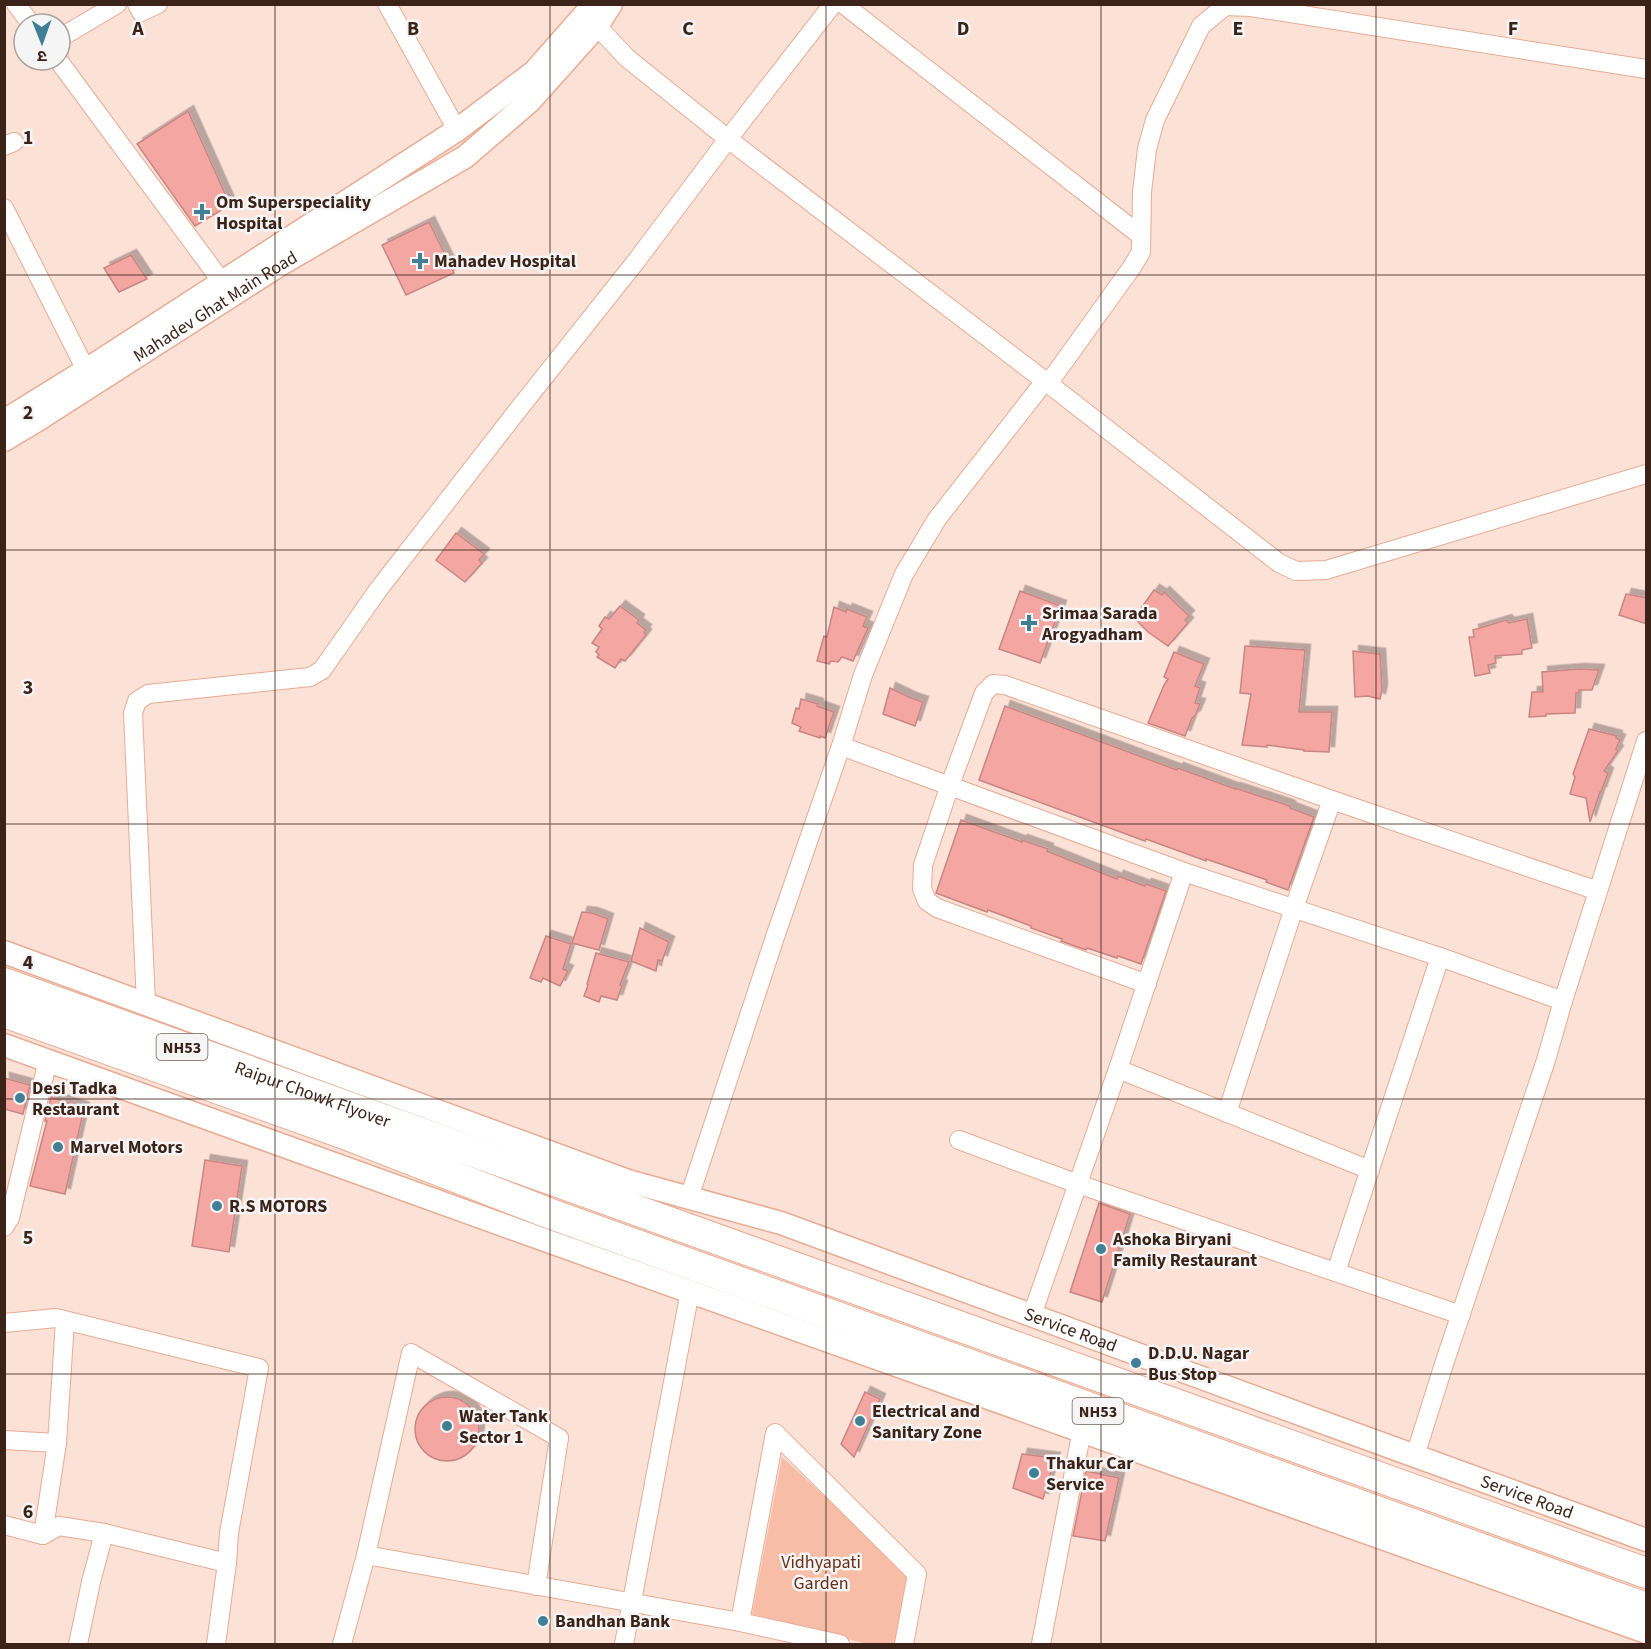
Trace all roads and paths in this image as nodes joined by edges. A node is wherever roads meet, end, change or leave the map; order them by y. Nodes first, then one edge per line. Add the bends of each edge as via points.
1 (117, 4) edge
2 (136, 4) edge
3 (158, 4) edge
4 (387, 4) edge
5 (611, 4) edge
6 (833, 4) edge
7 (843, 4) edge
8 (1221, 5) edge
9 (594, 15) edge
10 (72, 31) edge
11 (1647, 69) edge
12 (67, 72) edge
13 (457, 130) junction
14 (728, 139) junction
15 (4, 208) edge
16 (1140, 235) junction
17 (222, 282) junction
18 (86, 370) junction
19 (1046, 382) junction
20 (4, 421) edge
21 (4, 440) edge
22 (1647, 474) edge
23 (1647, 741) edge
24 (841, 746) junction
25 (950, 786) junction
26 (1332, 800) junction
27 (1184, 872) junction
28 (1598, 891) junction
29 (1294, 908) junction
30 (4, 952) edge
31 (1440, 957) junction
32 (4, 983) edge
33 (1147, 984) junction
34 (1563, 1001) junction
35 (146, 1004) junction
36 (4, 1012) edge
37 (4, 1045) edge
38 (48, 1060) junction
39 (1118, 1069) junction
40 (1227, 1113) junction
41 (354, 1124) junction
42 (959, 1140) dead end
43 (1370, 1170) junction
44 (1078, 1184) junction
45 (624, 1194) junction
46 (689, 1198) junction
47 (547, 1226) junction
48 (4, 1227) edge
49 (1336, 1272) junction
50 (690, 1291) junction
51 (1032, 1315) junction
52 (1461, 1315) junction
53 (65, 1321) junction
54 (4, 1323) edge
55 (1082, 1430) junction
56 (4, 1440) edge
57 (57, 1443) junction
58 (1415, 1456) junction
59 (4, 1525) edge
60 (105, 1533) junction
61 (43, 1535) junction
62 (1647, 1540) edge
63 (366, 1555) junction
64 (227, 1563) junction
65 (1647, 1573) edge
66 (536, 1586) junction
67 (631, 1602) junction
68 (1647, 1608) edge
69 (740, 1623) junction
70 (1647, 1632) edge
71 (78, 1644) edge
72 (216, 1644) edge
73 (342, 1644) edge
74 (624, 1644) edge
75 (840, 1644) edge
76 (904, 1644) edge
77 (1041, 1644) edge

1 - 10 street
2 - 3 street via 141,12
4 - 13 street
5 - 9 street, Mahadev Ghat Main Road
6 - 14 street
7 - 16 street
8 - 11 street
8 - 16 street via 1201,26 1155,120 1147,148
9 - 13 street via 586,13 534,72
9 - 14 street via 627,58
9 - 21 street, Mahadev Ghat Main Road via 531,101 465,157 281,264
12 - 17 street
13 - 17 street
14 - 19 street
14 - 35 street via 378,590 322,670 310,677 148,694 137,701 133,713
15 - 18 street
16 - 19 street via 1141,252 1132,267
17 - 18 street
18 - 20 street
19 - 22 street via 1279,564 1296,571 1326,570
19 - 24 street via 937,519 904,574 863,675
23 - 28 street
24 - 25 street
24 - 46 street
25 - 26 street via 984,693 993,684
25 - 27 street
25 - 33 street via 923,865 922,889 927,901 937,908
26 - 28 street
26 - 29 street
27 - 29 street
27 - 33 street
28 - 34 street
29 - 31 street
29 - 40 street
30 - 35 street, Service Road
31 - 34 street
31 - 43 street
32 - 41 highway, Raipur Chowk Flyover / NH53
33 - 39 street
34 - 52 street
35 - 45 street, Service Road
36 - 41 highway, Raipur Chowk Flyover / NH53
37 - 38 street
38 - 47 street
38 - 48 street via 10,1218
39 - 40 street
39 - 44 street
40 - 43 street
41 - 45 highway, Raipur Chowk Flyover / NH53
41 - 47 highway, Raipur Chowk Flyover / NH53
42 - 44 street
43 - 49 street
44 - 49 street
44 - 51 street
45 - 46 street, Service Road
45 - 65 highway, NH53 via 1196,1410
46 - 51 street, Service Road via 781,1223
47 - 50 street
47 - 68 highway, NH53
49 - 52 street
50 - 55 street
50 - 67 street
51 - 58 street, Service Road
52 - 58 street
53 - 54 street via 56,1318
53 - 57 street
53 - 64 street via 259,1368
55 - 70 street
55 - 77 street
56 - 57 street
57 - 61 street
58 - 62 street, Service Road
59 - 61 street
60 - 61 street via 59,1526
60 - 64 street
60 - 71 street
63 - 66 street
63 - 66 street via 411,1353 559,1438
63 - 73 street
64 - 72 street
66 - 67 street
67 - 69 street
67 - 74 street
69 - 75 street
69 - 76 street via 776,1433 916,1574

